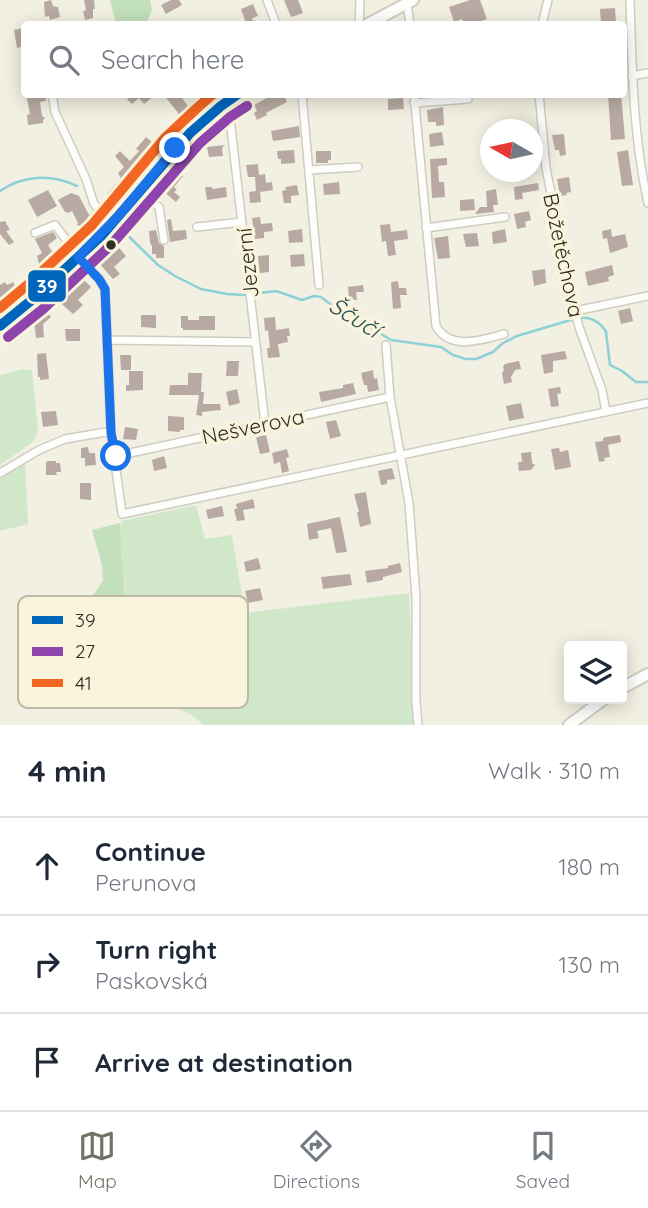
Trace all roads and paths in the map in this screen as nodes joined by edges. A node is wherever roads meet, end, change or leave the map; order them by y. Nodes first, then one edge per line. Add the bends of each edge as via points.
1 (267, 0) edge
2 (360, 0) edge
3 (548, 0) edge
4 (630, 0) edge
5 (410, 2) edge
6 (275, 21) edge
7 (359, 21) edge
8 (374, 21) edge
9 (410, 21) edge
10 (543, 21) edge
11 (648, 73) edge
12 (632, 76) junction
13 (52, 98) edge
14 (233, 98) edge
15 (302, 98) edge
16 (539, 98) edge
17 (414, 99) edge
18 (468, 99) dead end
19 (222, 105) junction
20 (358, 167) dead end
21 (309, 170) junction
22 (139, 192) junction
23 (648, 203) edge
24 (505, 217) dead end
25 (242, 222) junction
26 (111, 225) junction
27 (197, 227) dead end
28 (426, 228) junction
29 (35, 233) dead end
30 (164, 240) dead end
31 (78, 257) junction
32 (318, 285) dead end
33 (648, 296) edge
34 (575, 312) junction
35 (0, 326) edge
36 (504, 334) dead end
37 (107, 340) junction
38 (255, 342) junction
39 (386, 345) dead end
40 (390, 397) junction
41 (648, 403) edge
42 (606, 412) junction
43 (265, 424) junction
44 (111, 433) junction
45 (401, 455) junction
46 (116, 456) junction
47 (0, 473) edge
48 (648, 674) edge
49 (627, 685) edge
50 (597, 704) edge
51 (418, 725) edge
52 (569, 725) edge

1 - 6 street
2 - 7 street
3 - 10 street
4 - 12 street
5 - 8 main road
5 - 9 street
11 - 12 street
12 - 23 street
13 - 26 street via 94,204
14 - 19 main road
15 - 21 street
16 - 34 street, Božetěchova via 546,168
17 - 18 street
17 - 28 street
19 - 22 main road via 181,142
19 - 25 street, Jezerní via 230,119
20 - 21 street
21 - 32 street
22 - 26 main road
22 - 30 street via 159,207
24 - 28 street
25 - 27 street
25 - 38 street, Jezerní
26 - 31 main road
28 - 36 street via 440,333 455,341
29 - 31 street via 55,225
31 - 35 main road
31 - 37 street via 105,289
33 - 34 street
34 - 42 street, Božetěchova
37 - 38 street
37 - 44 street
38 - 43 street, Jezerní
39 - 40 street
40 - 43 street, Nešverova
40 - 45 street
41 - 42 street
42 - 45 street
43 - 46 street, Nešverova
44 - 46 street
44 - 47 street via 65,439
45 - 46 street via 122,514
45 - 51 street via 416,597
48 - 49 main road
50 - 52 main road

